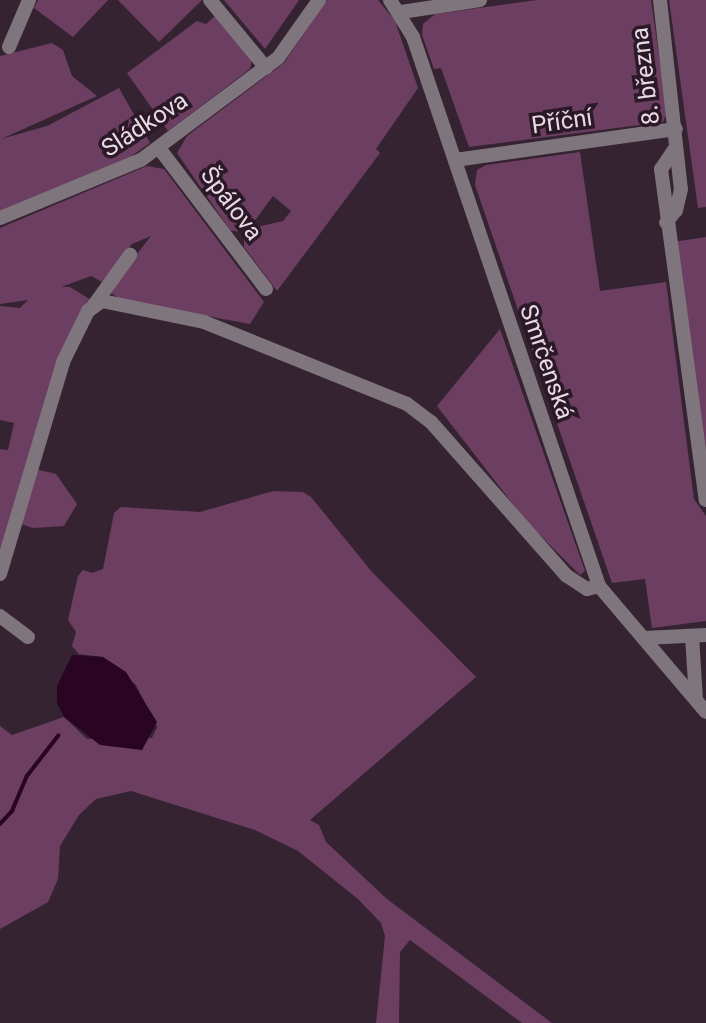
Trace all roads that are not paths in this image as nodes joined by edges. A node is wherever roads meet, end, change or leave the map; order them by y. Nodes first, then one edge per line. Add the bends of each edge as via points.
1 (29, 0) edge
2 (210, 0) edge
3 (319, 0) edge
4 (390, 0) edge
5 (480, 0) edge
6 (660, 0) edge
7 (401, 12) junction
8 (9, 47) dead end
9 (266, 68) junction
10 (676, 129) junction
11 (159, 148) junction
12 (455, 160) junction
13 (0, 218) edge
14 (130, 255) dead end
15 (267, 289) dead end
16 (94, 304) junction
17 (705, 500) edge
18 (0, 574) edge
19 (598, 586) junction
20 (0, 616) edge
21 (699, 635) edge
22 (28, 637) dead end
23 (644, 638) junction
24 (696, 700) junction
25 (706, 712) edge

1 - 8 street
2 - 9 street
3 - 9 street, Sládkova
4 - 7 street, Smrčenská
5 - 7 street
6 - 10 street, 8. března
7 - 12 street, Smrčenská
9 - 11 street, Sládkova
10 - 12 street, Příční
10 - 17 street, 8. března via 676,148 661,169
11 - 13 street, Sládkova via 114,174
11 - 15 street, Špálova
12 - 19 street, Smrčenská
14 - 16 street
16 - 18 street via 64,362
16 - 19 street via 102,301 152,309 204,322 407,404 431,422 567,576 587,589
19 - 23 street, Smrčenská
20 - 22 street
21 - 23 street
21 - 24 street
23 - 24 street, Smrčenská
24 - 25 street, Smrčenská

